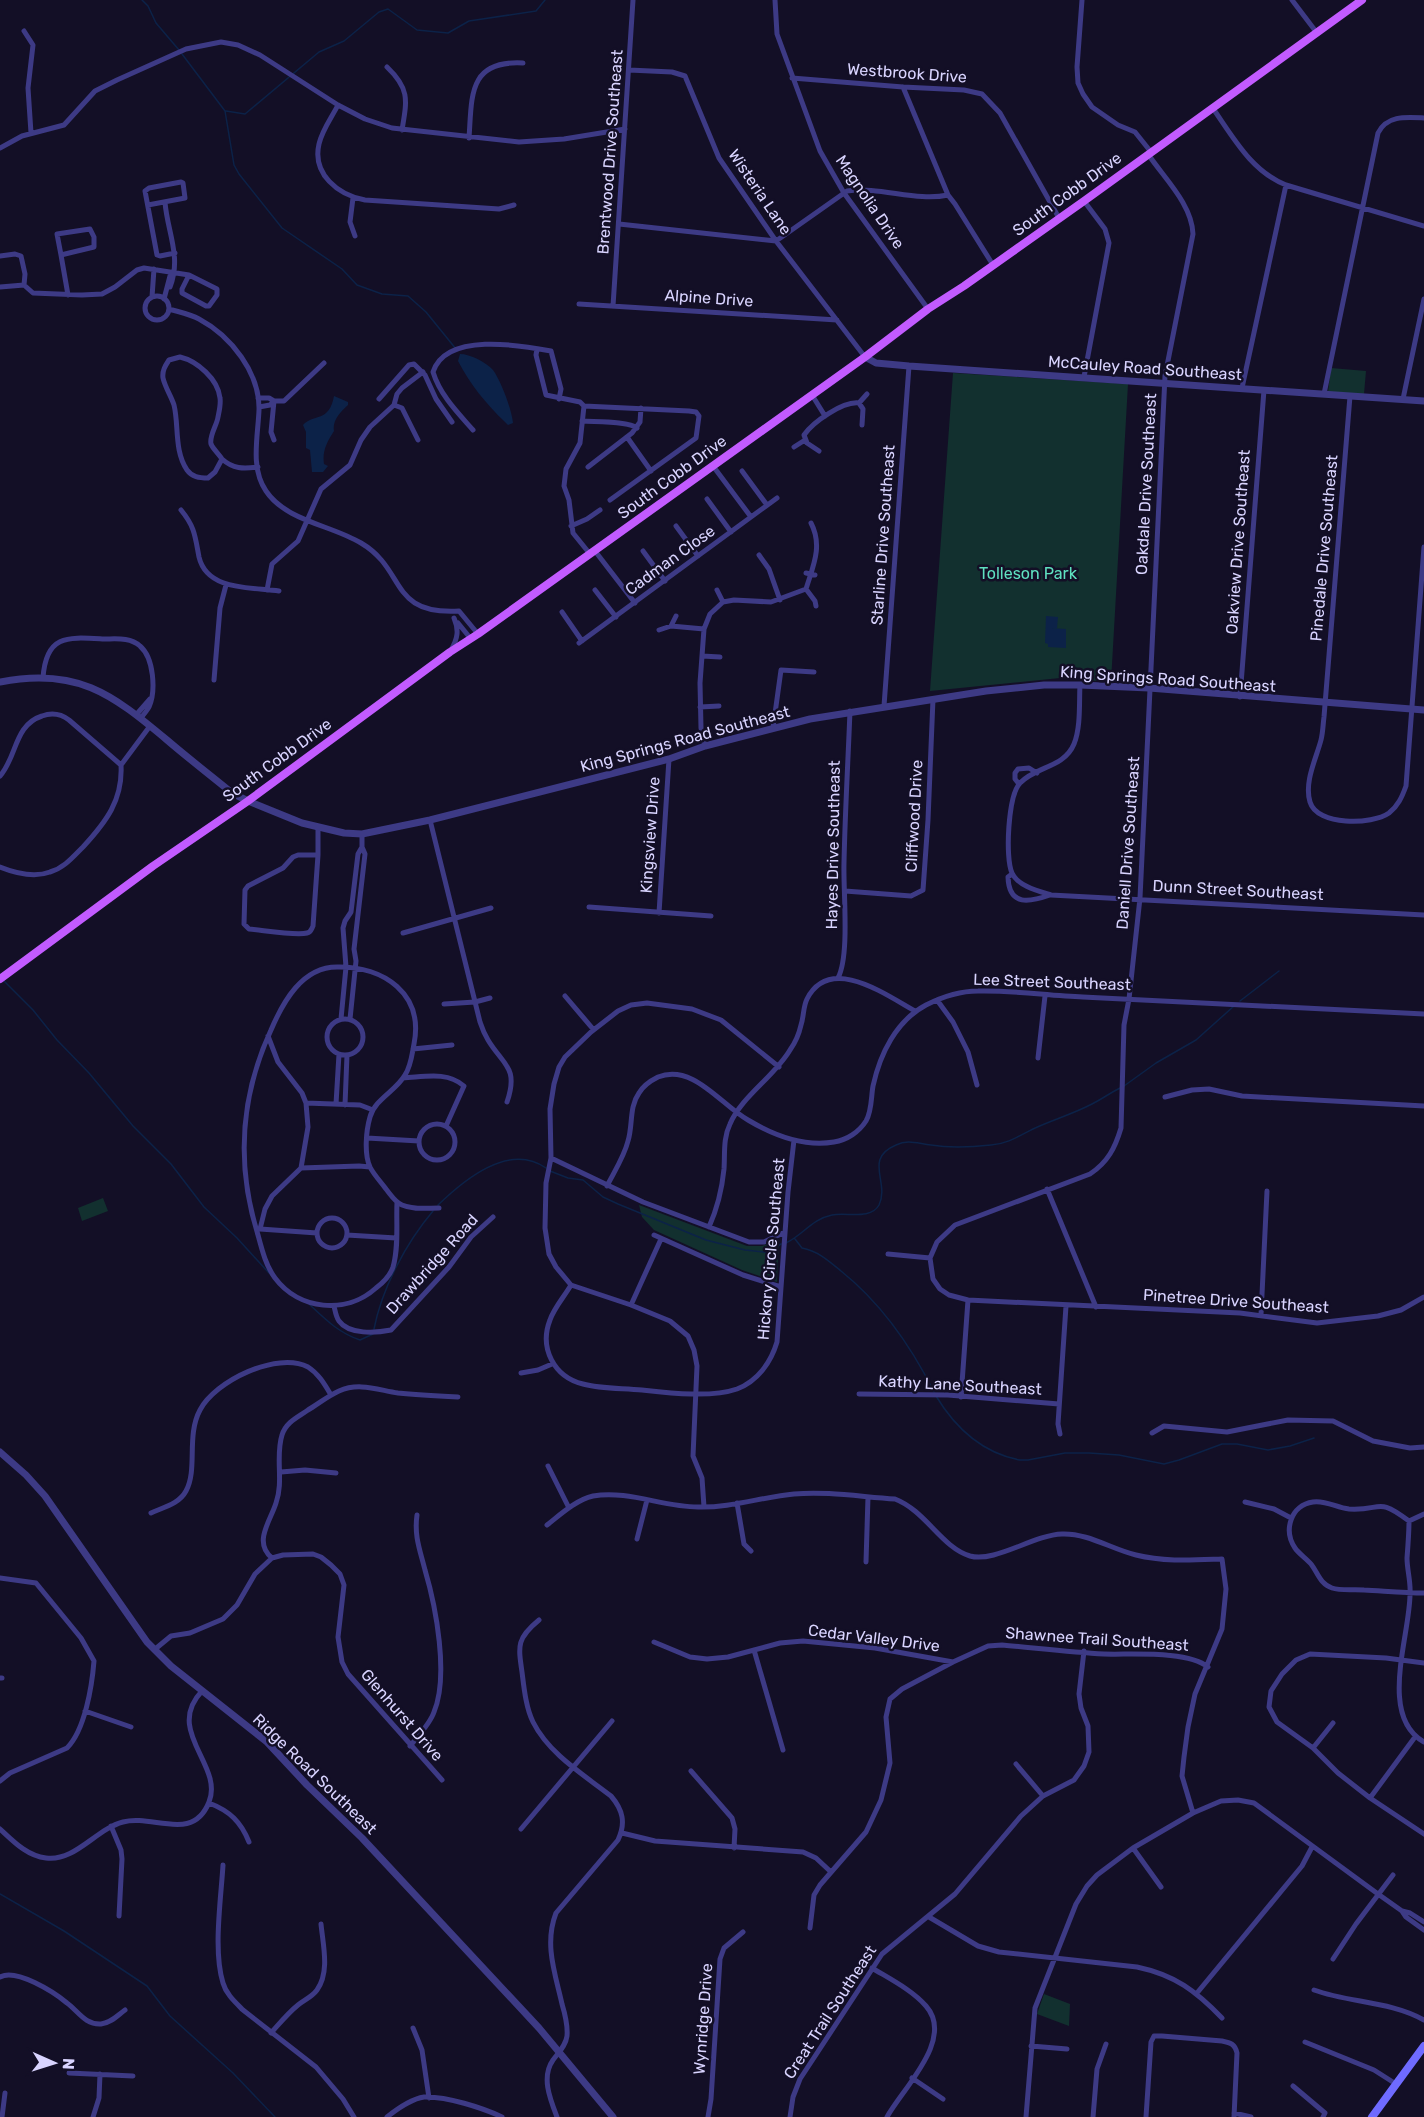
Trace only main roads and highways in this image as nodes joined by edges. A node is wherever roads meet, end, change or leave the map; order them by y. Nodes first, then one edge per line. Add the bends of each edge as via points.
1 (1362, 0) edge
2 (0, 979) edge
3 (1424, 2046) edge
4 (1372, 2117) edge

1 - 2 main road, South Cobb Drive
3 - 4 main road

